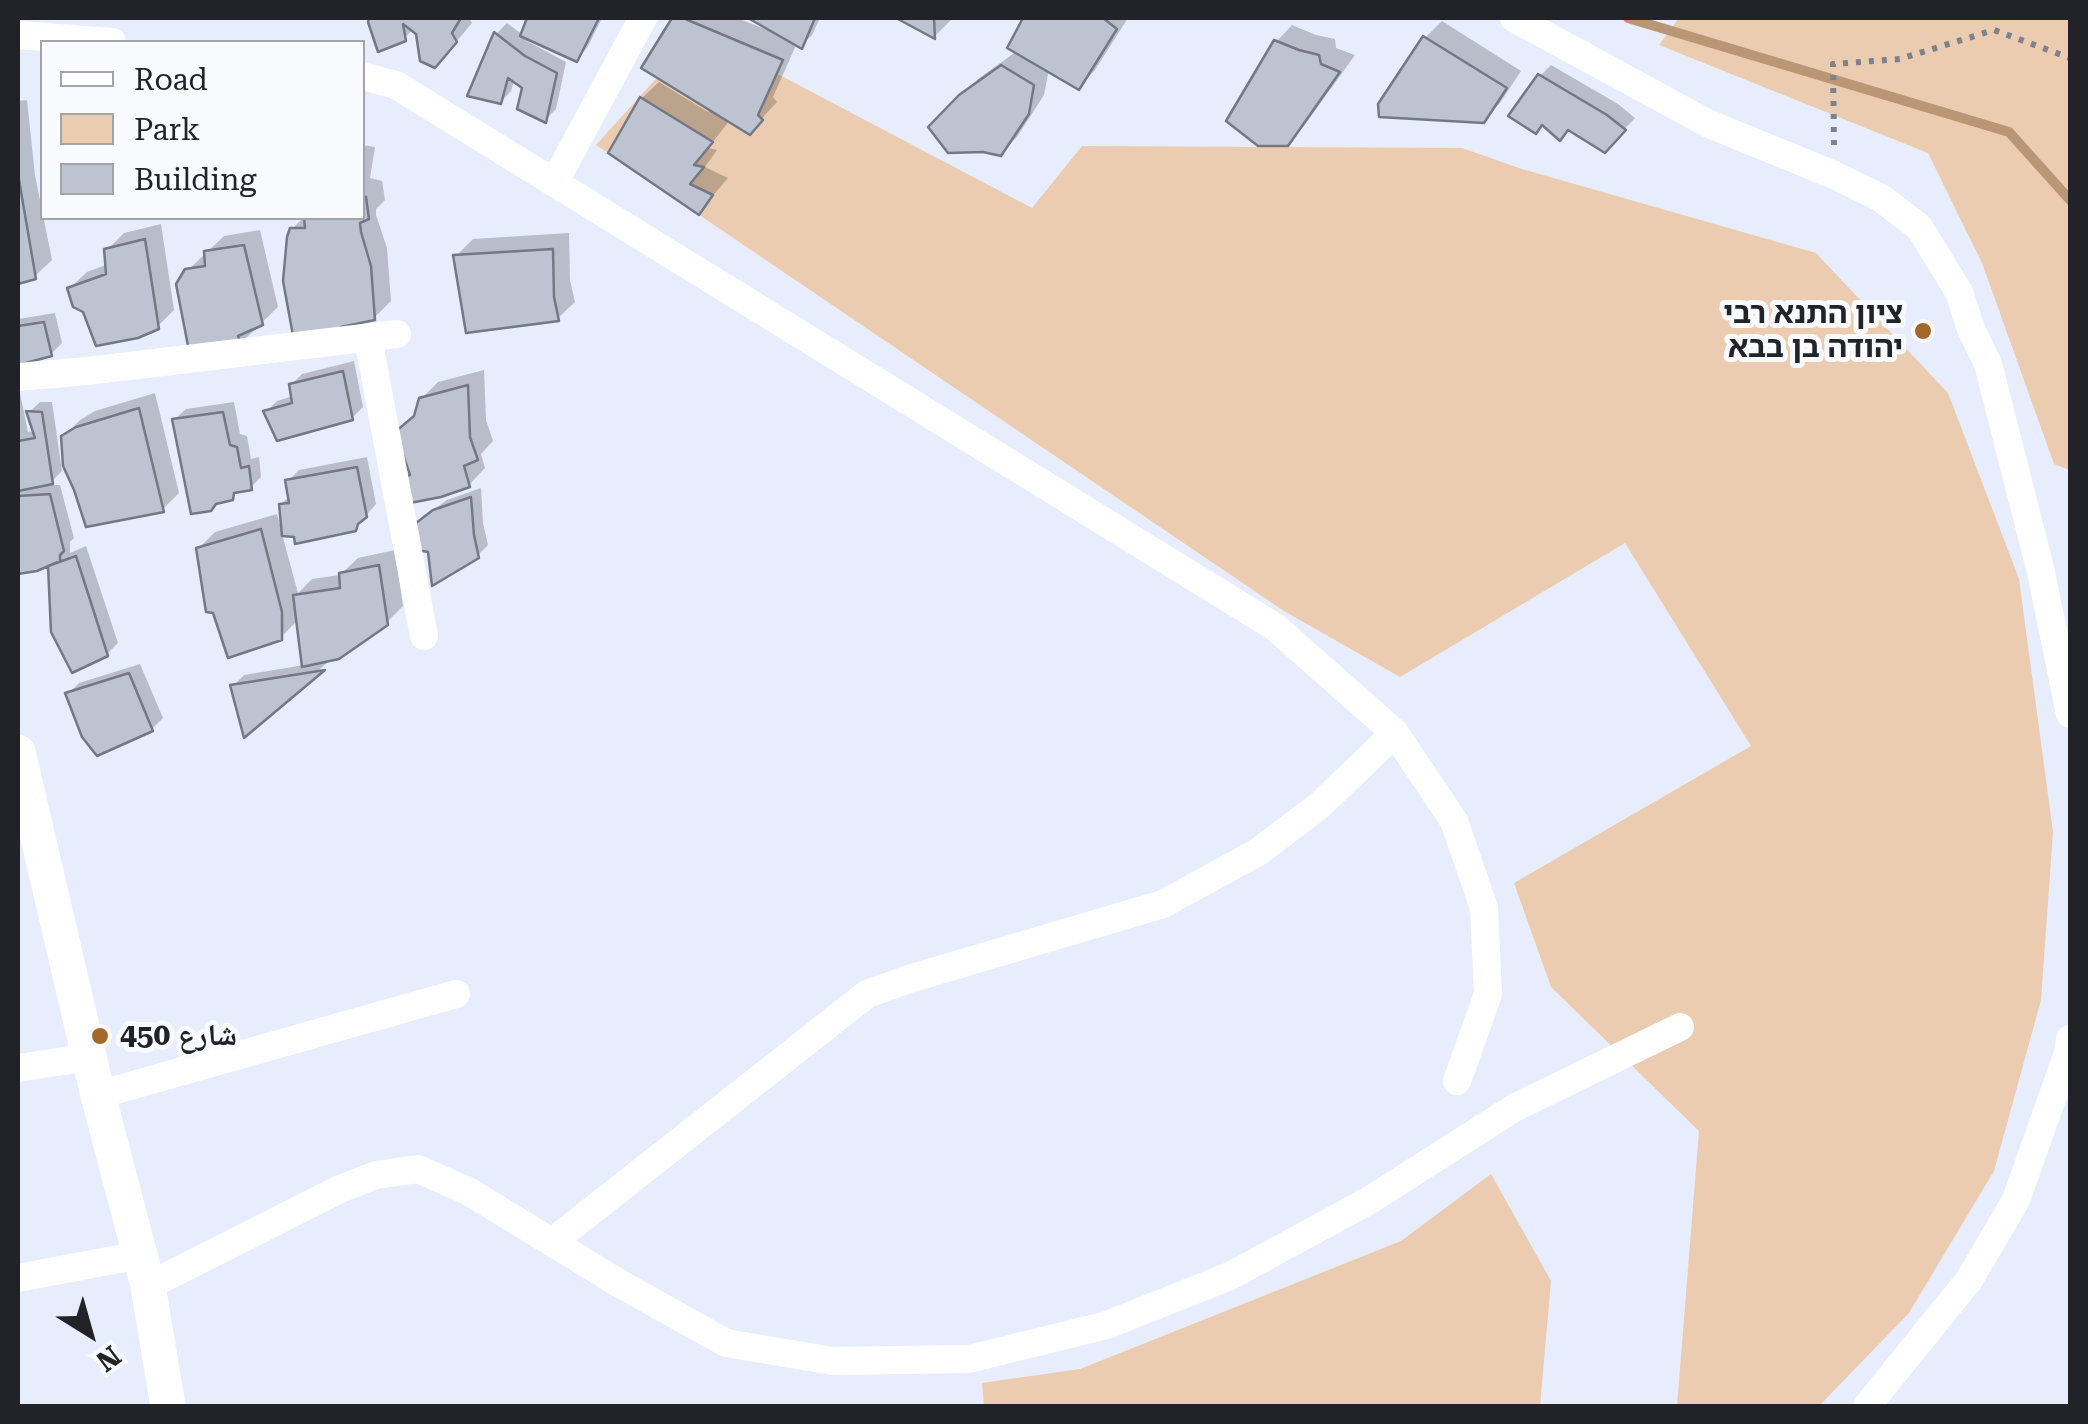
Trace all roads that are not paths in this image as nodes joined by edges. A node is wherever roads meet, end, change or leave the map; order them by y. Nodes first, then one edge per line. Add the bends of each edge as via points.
1 (643, 18) edge
2 (1514, 18) edge
3 (18, 36) edge
4 (81, 40) edge
5 (365, 77) edge
6 (554, 182) junction
7 (397, 334) dead end
8 (368, 338) junction
9 (18, 377) edge
10 (424, 636) dead end
11 (2070, 714) edge
12 (1395, 732) junction
13 (18, 752) edge
14 (456, 994) dead end
15 (1680, 1026) dead end
16 (2070, 1039) edge
17 (90, 1056) junction
18 (18, 1068) edge
19 (1457, 1081) dead end
20 (98, 1095) junction
21 (552, 1242) junction
22 (144, 1270) junction
23 (18, 1278) edge
24 (168, 1406) edge
25 (1867, 1406) edge

1 - 6 street
2 - 11 street via 1707,123 1881,198 1919,227 1958,292 1988,364
3 - 4 street
5 - 6 street via 396,86
6 - 12 street via 1275,627
7 - 8 street
8 - 9 street
8 - 10 street
12 - 19 street via 1454,820 1484,908 1488,994
12 - 21 street via 1320,806 1258,852 1163,904 867,994
13 - 17 street
14 - 20 street
15 - 21 street via 1514,1108 1370,1200 1230,1276 1107,1325 969,1359 834,1362 726,1343
16 - 25 street via 2016,1200 1969,1280
17 - 18 street
17 - 20 street
20 - 22 street
21 - 22 street via 418,1169 376,1175
22 - 23 street
22 - 24 street

